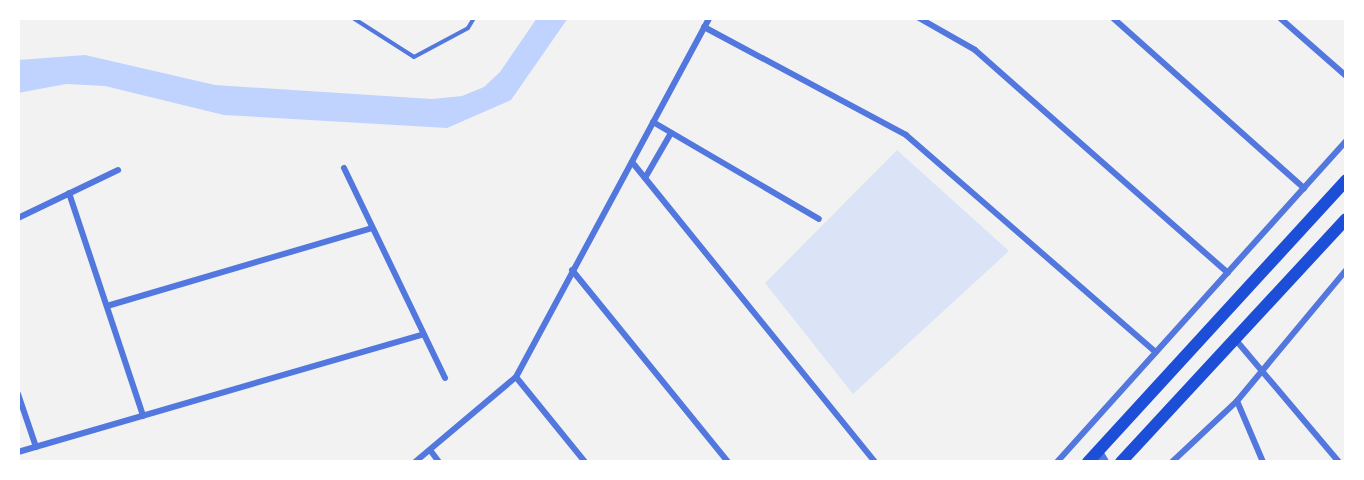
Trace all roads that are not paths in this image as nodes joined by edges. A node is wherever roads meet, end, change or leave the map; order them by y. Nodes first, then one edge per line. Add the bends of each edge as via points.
1 (353, 18) edge
2 (474, 18) edge
3 (709, 18) edge
4 (919, 18) edge
5 (1113, 18) edge
6 (1280, 18) edge
7 (704, 27) junction
8 (1346, 76) edge
9 (653, 122) junction
10 (671, 133) junction
11 (1346, 141) edge
12 (632, 162) junction
13 (344, 168) dead end
14 (118, 170) dead end
15 (645, 178) junction
16 (1346, 180) edge
17 (1304, 188) junction
18 (69, 193) junction
19 (18, 218) edge
20 (819, 219) dead end
21 (1346, 219) edge
22 (372, 228) junction
23 (572, 270) junction
24 (1346, 270) edge
25 (1228, 273) junction
26 (107, 306) junction
27 (423, 334) junction
28 (1235, 339) junction
29 (1156, 352) junction
30 (1260, 369) junction
31 (516, 377) junction
32 (445, 378) dead end
33 (18, 394) edge
34 (1237, 401) junction
35 (143, 416) junction
36 (36, 447) junction
37 (430, 450) junction
38 (18, 452) edge
39 (1101, 457) edge
40 (416, 462) edge
41 (439, 462) edge
42 (585, 462) edge
43 (728, 462) edge
44 (874, 462) edge
45 (1057, 462) edge
46 (1088, 462) edge
47 (1121, 462) edge
48 (1172, 462) edge
49 (1263, 462) edge
50 (1339, 462) edge

1 - 2 lane via 414,57 468,28
3 - 7 street
4 - 25 street via 975,50
5 - 17 street
6 - 8 street
7 - 9 street
7 - 29 street via 906,135
9 - 10 street
9 - 12 street
10 - 15 street
10 - 20 street
11 - 17 street
12 - 15 street
12 - 23 street
13 - 22 street
14 - 18 street
15 - 44 street
16 - 39 main road
17 - 25 street
18 - 19 street
18 - 26 street
21 - 28 main road
22 - 26 street
22 - 27 street
23 - 31 street
23 - 43 street
24 - 30 street
25 - 29 street
26 - 35 street
27 - 32 street
27 - 35 street
28 - 30 street
28 - 47 main road
29 - 45 street
30 - 34 street
30 - 50 street
31 - 37 street
31 - 42 street
33 - 36 street
34 - 48 street
34 - 49 street
35 - 36 street
36 - 38 street
37 - 40 street
37 - 41 street
39 - 46 main road

